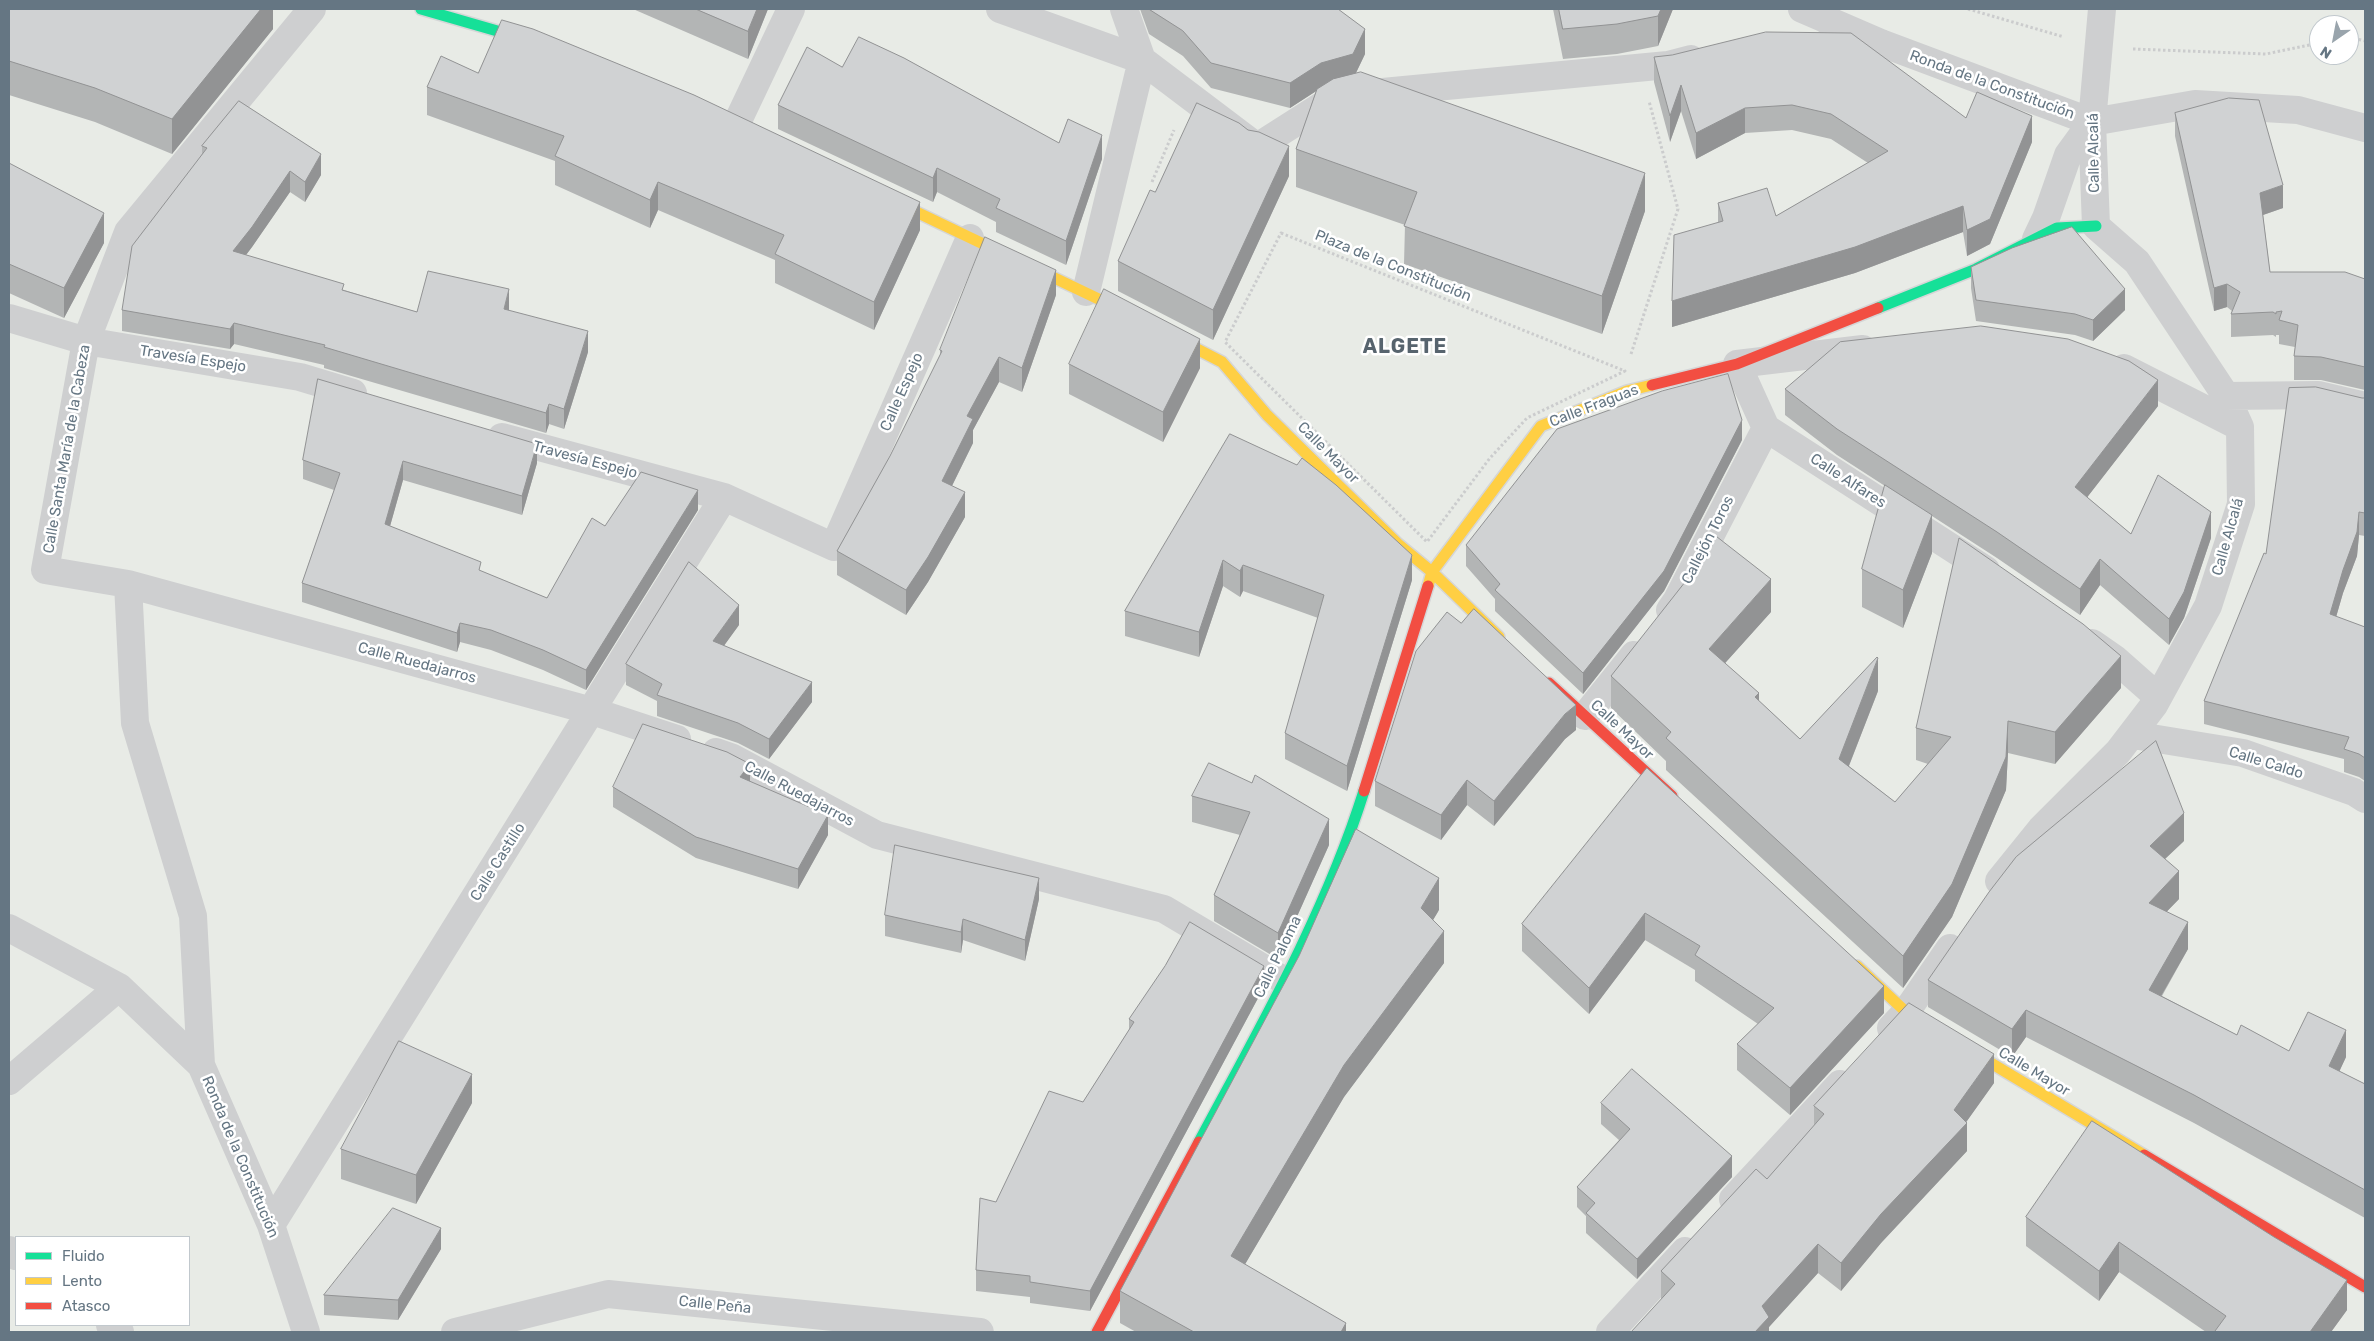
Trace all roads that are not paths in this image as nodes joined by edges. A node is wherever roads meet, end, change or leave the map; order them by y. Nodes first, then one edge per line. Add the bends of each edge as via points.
1 (312, 9) edge
2 (421, 9) edge
3 (791, 9) edge
4 (1000, 9) edge
5 (1124, 9) edge
6 (1802, 9) edge
7 (2102, 9) edge
8 (1803, 42) edge
9 (542, 44) edge
10 (1881, 44) junction
11 (1716, 53) edge
12 (1142, 60) junction
13 (2092, 122) junction
14 (735, 127) edge
15 (2365, 128) edge
16 (874, 192) edge
17 (2096, 226) junction
18 (970, 238) junction
19 (2036, 239) junction
20 (1086, 292) junction
21 (9, 318) edge
22 (86, 341) junction
23 (1884, 347) edge
24 (2098, 359) edge
25 (1737, 364) junction
26 (2226, 396) junction
27 (374, 399) edge
28 (2365, 406) edge
29 (2240, 427) junction
30 (1766, 428) junction
31 (476, 429) edge
32 (724, 498) junction
33 (834, 547) joint
34 (1432, 572) junction
35 (2005, 582) edge
36 (128, 584) junction
37 (2068, 626) edge
38 (1506, 643) edge
39 (1541, 676) edge
40 (2158, 697) junction
41 (592, 711) junction
42 (1585, 716) junction
43 (2133, 735) junction
44 (2365, 799) edge
45 (1679, 803) edge
46 (1982, 903) edge
47 (1966, 926) edge
48 (9, 928) edge
49 (1846, 956) edge
50 (1285, 980) junction
51 (119, 987) junction
52 (1906, 1012) junction
53 (201, 1065) junction
54 (9, 1081) edge
55 (271, 1225) junction
56 (2365, 1287) edge
57 (306, 1332) edge
58 (455, 1332) edge
59 (980, 1332) edge
60 (1097, 1332) edge
61 (1610, 1332) edge

1 - 22 street, Calle Santa María de la Cabeza via 128,232
2 - 9 street
3 - 14 street
4 - 12 street
5 - 12 street
6 - 10 street, Ronda de la Constitución
7 - 13 street, Calle Alcalá
8 - 10 street
10 - 13 street, Ronda de la Constitución
11 - 12 street via 1668,65 1351,95 1326,103 1257,147
12 - 20 street
13 - 15 street, Ronda de la Constitución via 2195,104 2298,110
13 - 17 street, Calle Alcalá
13 - 19 street via 2068,155
16 - 18 street
17 - 19 street, Calle Fraguas via 2058,228
17 - 26 street, Calle Alcalá via 2137,262
18 - 20 street
18 - 33 street, Calle Espejo
19 - 25 street, Calle Fraguas via 1976,269
20 - 34 street, Calle Mayor via 1222,362 1267,415 1398,544
21 - 22 street, Travesía Espejo
22 - 27 street, Travesía Espejo via 300,377
22 - 36 street, Calle Santa María de la Cabeza via 45,570
23 - 25 street, Calle Fraguas
24 - 29 street via 2134,372
25 - 30 street
25 - 34 street, Calle Fraguas via 1634,390 1541,426
26 - 28 street via 2318,395
26 - 29 street, Calle Alcalá
29 - 40 street, Calle Alcalá via 2241,504 2208,606
30 - 35 street, Calle Alfares
30 - 42 street, Callejón Toros via 1677,600
31 - 32 street, Travesía Espejo
32 - 33 street, Travesía Espejo
32 - 41 street, Calle Castillo
34 - 38 street, Calle Mayor
34 - 50 street, Calle Paloma via 1348,841
36 - 41 street, Calle Ruedajarros
36 - 53 street via 135,723 193,916
37 - 40 street via 2115,659
39 - 42 street, Calle Mayor
40 - 43 street, Calle Alcalá
41 - 50 street, Calle Ruedajarros via 732,758 877,835 1164,908
41 - 55 street, Calle Castillo
42 - 45 street, Calle Mayor
43 - 44 street, Calle Caldo via 2244,752 2354,792
43 - 46 street, Calle Alcalá via 2041,829
47 - 52 street
48 - 51 street, Ronda de la Constitución
49 - 52 street, Calle Mayor
50 - 60 street, Calle Paloma
51 - 53 street, Ronda de la Constitución
51 - 54 street
52 - 56 street, Calle Mayor
52 - 61 street
53 - 55 street, Ronda de la Constitución
55 - 57 street, Ronda de la Constitución
58 - 59 street, Calle Peña via 608,1294

